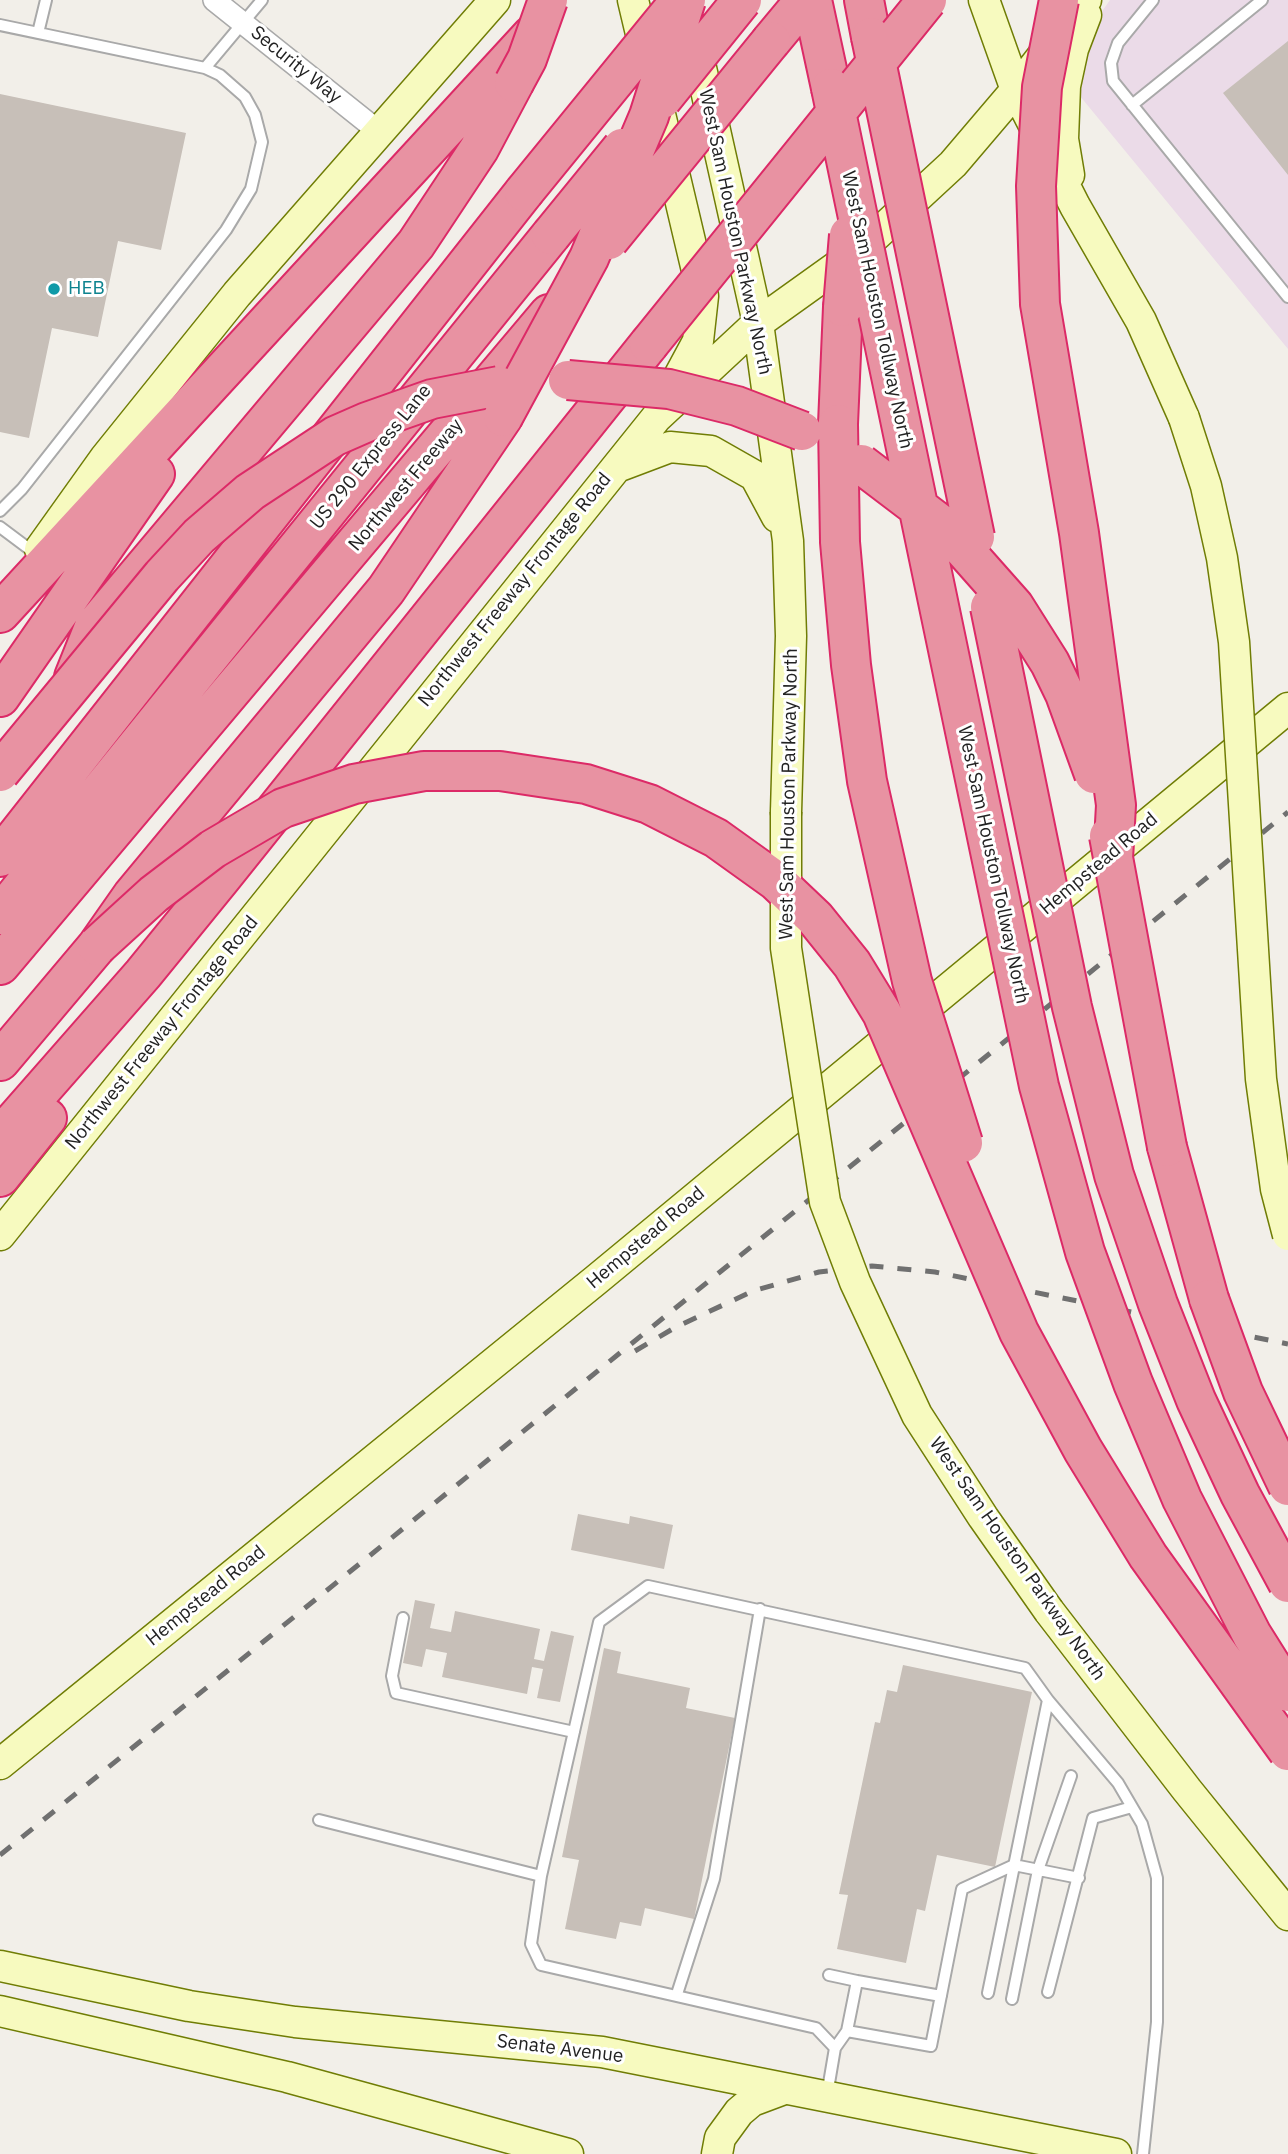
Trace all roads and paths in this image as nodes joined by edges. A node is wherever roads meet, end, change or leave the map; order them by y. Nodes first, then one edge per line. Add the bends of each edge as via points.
1 (46, 0) edge
2 (214, 0) edge
3 (262, 0) edge
4 (495, 0) edge
5 (548, 0) edge
6 (564, 0) edge
7 (633, 0) edge
8 (680, 0) edge
9 (686, 0) edge
10 (742, 0) edge
11 (805, 0) edge
12 (812, 0) edge
13 (864, 0) edge
14 (886, 0) edge
15 (927, 0) edge
16 (984, 0) edge
17 (1059, 0) edge
18 (1086, 0) edge
19 (1092, 0) edge
20 (1153, 0) edge
21 (1262, 0) edge
22 (244, 23) junction
23 (0, 25) edge
24 (38, 33) junction
25 (205, 68) junction
26 (1016, 90) junction
27 (1132, 105) junction
28 (378, 131) junction
29 (1075, 206) junction
30 (1288, 297) edge
31 (758, 323) junction
32 (236, 358) junction
33 (656, 418) junction
34 (614, 468) junction
35 (0, 511) edge
36 (0, 527) edge
37 (788, 541) junction
38 (36, 554) junction
39 (0, 603) edge
40 (0, 613) edge
41 (72, 682) junction
42 (0, 697) edge
43 (1288, 708) edge
44 (0, 772) edge
45 (0, 857) edge
46 (1113, 859) junction
47 (0, 915) edge
48 (97, 946) junction
49 (0, 965) edge
50 (143, 974) junction
51 (0, 1061) edge
52 (0, 1137) edge
53 (0, 1177) edge
54 (0, 1235) edge
55 (1288, 1235) edge
56 (1288, 1486) edge
57 (1288, 1583) edge
58 (760, 1609) junction
59 (403, 1618) dead end
60 (1221, 1657) junction
61 (1288, 1692) edge
62 (1048, 1700) junction
63 (574, 1732) junction
64 (1288, 1751) edge
65 (0, 1764) edge
66 (1071, 1776) dead end
67 (1132, 1807) junction
68 (318, 1820) dead end
69 (1014, 1865) junction
70 (1038, 1870) junction
71 (541, 1876) junction
72 (1079, 1878) junction
73 (1288, 1915) edge
74 (0, 1966) edge
75 (829, 1975) dead end
76 (857, 1981) junction
77 (1048, 1992) dead end
78 (988, 1993) dead end
79 (677, 1994) junction
80 (941, 1996) junction
81 (1012, 1999) dead end
82 (0, 2011) edge
83 (847, 2031) junction
84 (835, 2049) junction
85 (784, 2089) junction
86 (827, 2098) junction
87 (568, 2154) edge
88 (717, 2154) edge
89 (1116, 2154) edge
90 (1143, 2154) edge

1 - 24 lane
2 - 22 street, Security Way
3 - 22 lane
4 - 28 main road
5 - 41 highway, bridge via 527,59 479,149 416,244 94,627
6 - 32 highway, bridge
7 - 33 main road via 703,296 698,341
8 - 45 highway, bridge
9 - 31 main road, West Sam Houston Parkway North
9 - 48 highway, bridge via 649,116 589,258 503,417 386,590 132,896
10 - 47 highway, US 290 Express Lane, bridge
11 - 49 highway, Northwest Freeway, bridge via 314,596
12 - 61 highway, West Sam Houston Tollway North, bridge via 1039,1086 1085,1252 1182,1499 1252,1635
13 - 57 highway, bridge via 1072,1007 1104,1142 1182,1368 1240,1494
14 - 60 highway, bridge via 853,187 838,424 840,542 851,665 886,876 944,1089 1029,1306 1141,1519
15 - 50 highway, bridge
16 - 26 main road
17 - 46 highway, bridge via 1042,87 1036,186 1040,304 1079,533 1114,792
18 - 26 main road, Northwest Freeway Frontage Road
19 - 29 main road via 1065,86 1063,138
20 - 27 lane via 1118,43 1111,63 1114,82
21 - 27 lane
22 - 25 lane
22 - 28 street, Security Way
23 - 24 lane
24 - 25 lane
25 - 35 lane via 234,86 255,115 262,142 251,189 226,230
26 - 29 main road
26 - 31 main road, Northwest Freeway Frontage Road via 908,208 860,250
27 - 30 lane
28 - 38 main road via 237,294 105,458
29 - 55 main road, bridge via 1141,321 1184,418 1222,558 1234,642 1261,1079 1276,1189
31 - 33 main road, Northwest Freeway Frontage Road
31 - 37 main road, West Sam Houston Parkway North
32 - 40 highway
32 - 42 highway
33 - 34 main road, Northwest Freeway Frontage Road
34 - 37 main road via 670,447 711,451 755,476
34 - 54 main road, Northwest Freeway Frontage Road
36 - 38 lane
37 - 73 main road, West Sam Houston Parkway North, bridge via 786,948 825,1202 855,1282 917,1415 983,1517 1049,1611
38 - 39 main road
41 - 44 highway, bridge
41 - 46 highway, bridge via 207,529 250,492 335,436 400,409 499,386 568,380 669,389 770,418 832,447 919,504 969,552 1033,634 1066,694 1090,759
43 - 65 main road, Hempstead Road
46 - 56 highway, bridge via 1157,1098 1189,1232 1230,1360
48 - 51 highway
48 - 60 highway, bridge via 213,849 284,808 354,784 425,771 500,771 586,784 649,804 716,838 776,881 816,918 852,964 882,1013 1019,1332 1148,1556
50 - 52 highway
50 - 53 highway via 92,1063
58 - 62 lane via 1025,1668
58 - 63 lane via 648,1586 599,1622
58 - 79 lane via 715,1879
59 - 63 lane via 392,1676 396,1693
60 - 64 highway, bridge
62 - 67 lane via 1118,1783
62 - 69 lane
63 - 71 lane
66 - 70 lane
67 - 72 lane via 1093,1818
67 - 90 lane via 1142,1824 1157,1878 1157,2022
68 - 71 lane
69 - 70 lane
69 - 78 lane
69 - 80 lane via 962,1889
70 - 72 lane
70 - 81 lane
71 - 79 lane via 531,1944 541,1965
72 - 77 lane
74 - 85 main road, Senate Avenue via 189,2006 295,2022 602,2052
75 - 76 lane
76 - 80 lane
76 - 83 lane
79 - 84 lane via 816,2028
80 - 83 lane via 931,2046
82 - 87 main road via 287,2077
83 - 84 lane
84 - 86 lane
85 - 86 main road, Senate Avenue
85 - 88 main road via 752,2101 738,2112 720,2138
86 - 89 main road, Senate Avenue

